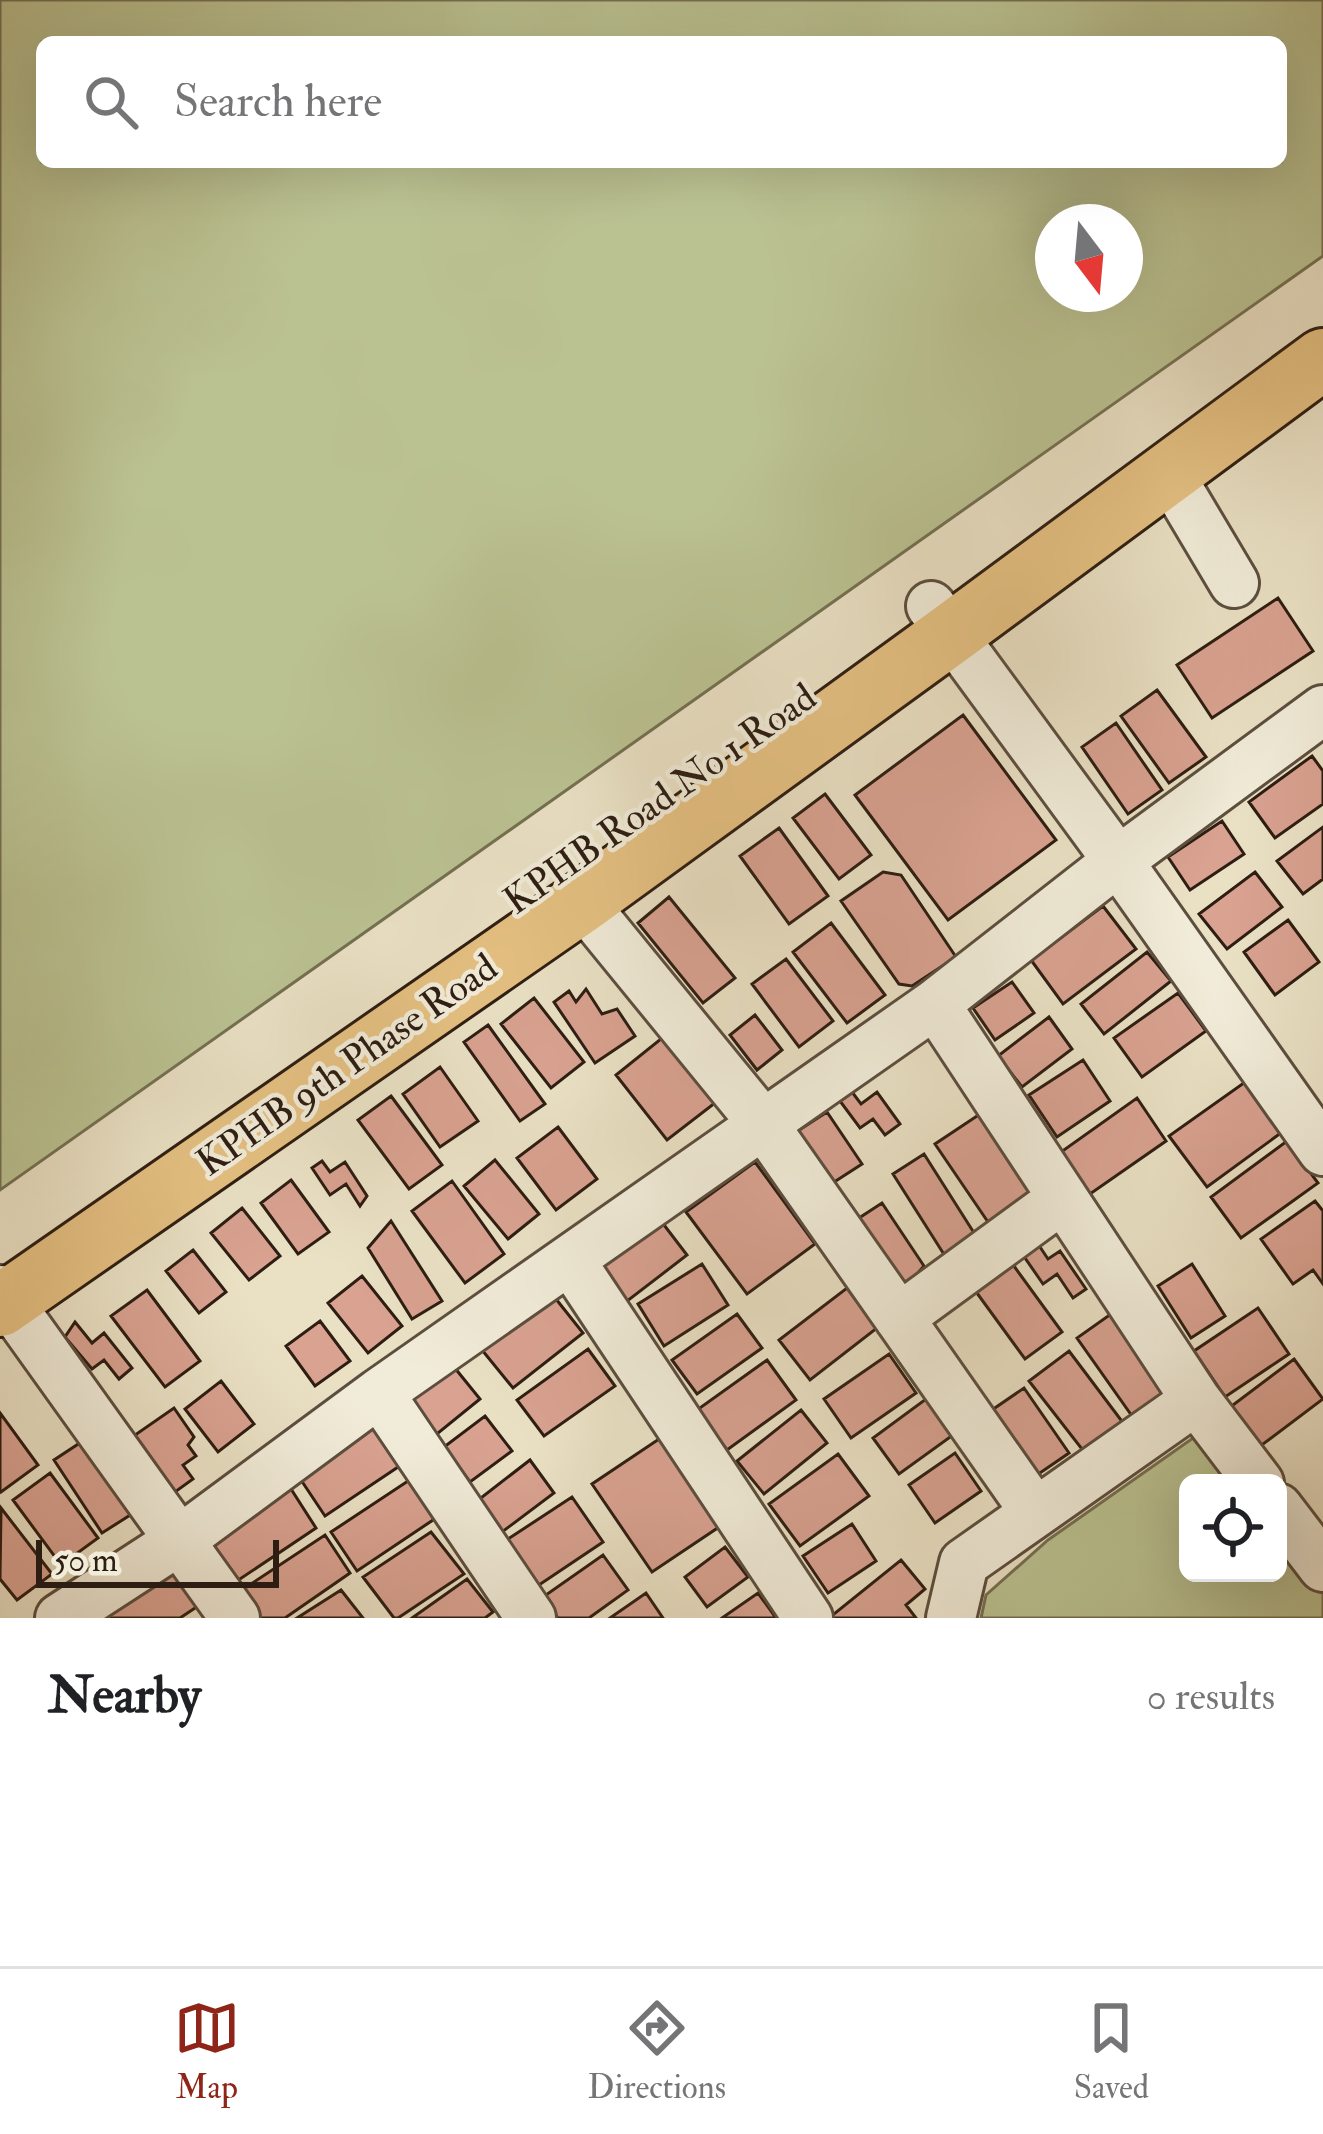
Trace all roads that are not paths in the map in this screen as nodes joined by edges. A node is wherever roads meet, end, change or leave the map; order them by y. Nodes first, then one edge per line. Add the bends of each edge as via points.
1 (1323, 327) edge
2 (1323, 358) edge
3 (1159, 468) junction
4 (1234, 584) dead end
5 (942, 620) junction
6 (1318, 723) edge
7 (1118, 861) junction
8 (582, 902) junction
9 (935, 1004) junction
10 (764, 1125) junction
11 (1323, 1151) edge
12 (1063, 1198) junction
13 (570, 1260) junction
14 (2, 1293) edge
15 (899, 1318) junction
16 (379, 1393) junction
17 (1196, 1400) junction
18 (1252, 1474) edge
19 (1035, 1512) junction
20 (1287, 1520) edge
21 (180, 1540) junction
22 (1323, 1567) edge
23 (60, 1618) edge
24 (235, 1618) edge
25 (531, 1618) edge
26 (808, 1618) edge
27 (951, 1618) edge

1 - 3 main road, KPHB Road No 1 Road
2 - 3 main road
3 - 4 street
3 - 5 main road, KPHB Road No 1 Road
5 - 7 street
5 - 8 main road, KPHB 9th Phase Road
5 - 14 main road, KPHB Road No 1 Road via 539,884
6 - 7 street
7 - 9 street
7 - 11 street
8 - 10 street
8 - 14 main road, KPHB 9th Phase Road
9 - 10 street
9 - 12 street
10 - 13 street
10 - 15 street
12 - 15 street
12 - 17 street
13 - 16 street
13 - 26 street
14 - 21 street
15 - 19 street
16 - 21 street
16 - 25 street
17 - 18 street
17 - 19 street
19 - 27 street via 964,1563
20 - 22 street
21 - 23 street
21 - 24 street

